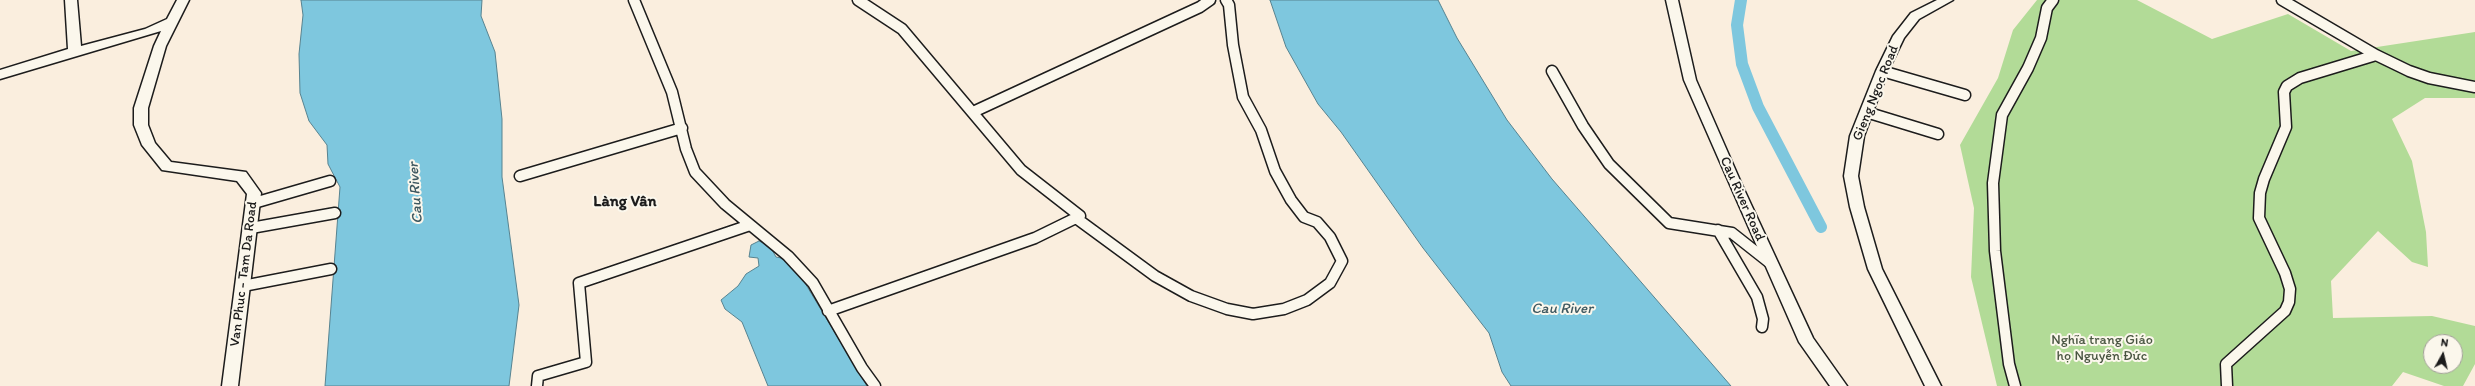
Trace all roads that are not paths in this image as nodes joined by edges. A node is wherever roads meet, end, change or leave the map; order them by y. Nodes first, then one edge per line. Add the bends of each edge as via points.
1 (71, 0) edge
2 (183, 0) edge
3 (634, 0) edge
4 (858, 0) edge
5 (1210, 0) edge
6 (1226, 0) edge
7 (1672, 0) edge
8 (2053, 0) edge
9 (2282, 0) edge
10 (1944, 1) edge
11 (173, 21) junction
12 (106, 45) junction
13 (160, 46) junction
14 (75, 53) junction
15 (2376, 55) junction
16 (1552, 71) dead end
17 (1882, 71) junction
18 (0, 75) edge
19 (2475, 87) edge
20 (1965, 95) dead end
21 (973, 112) junction
22 (1866, 112) junction
23 (682, 128) junction
24 (1938, 134) dead end
25 (520, 176) dead end
26 (330, 181) dead end
27 (254, 203) junction
28 (335, 213) dead end
29 (1076, 218) junction
30 (750, 225) junction
31 (251, 228) junction
32 (1718, 230) junction
33 (1770, 262) junction
34 (331, 269) dead end
35 (243, 286) junction
36 (828, 311) junction
37 (1762, 327) dead end
38 (230, 386) edge
39 (538, 386) edge
40 (875, 386) edge
41 (1839, 386) edge
42 (1933, 386) edge
43 (2015, 386) edge
44 (2226, 386) edge

1 - 14 main road
2 - 11 main road, Van Phuc - Tam Da Road
3 - 23 street via 672,92
4 - 21 street via 902,29
5 - 21 street via 1200,7
6 - 29 street via 1229,5 1233,45 1243,97 1262,130 1275,171 1291,200 1304,217 1317,222 1330,237 1342,260 1330,283 1307,300 1284,308 1253,314 1227,309 1191,296 1155,276
7 - 33 main road, Cau River Road via 1690,80
8 - 43 street via 2047,8 2041,38 2028,68 2002,115 1993,183 1995,251
9 - 15 street
10 - 17 main road, Gieng Ngoc Road via 1915,16 1899,36
11 - 12 main road via 160,28
11 - 13 main road, Van Phuc - Tam Da Road
12 - 13 main road via 142,43
12 - 14 main road
13 - 27 main road, Van Phuc - Tam Da Road via 141,108 141,125 149,145 167,166 241,176 254,193
14 - 18 main road
15 - 19 street via 2416,74
15 - 44 street via 2300,78 2287,86 2284,92 2286,127 2282,140 2269,162 2262,186 2259,218 2266,238 2285,273 2290,289 2289,302 2284,311 2226,364
16 - 32 street via 1597,148 1633,189 1669,223
17 - 20 street
17 - 22 main road, Gieng Ngoc Road
21 - 29 street via 1021,170 1080,216
22 - 24 street
22 - 42 main road, Gieng Ngoc Road via 1857,136 1852,176 1857,207 1875,269
23 - 25 street
23 - 30 street via 695,172 706,186
26 - 27 street
27 - 31 main road, Van Phuc - Tam Da Road
28 - 31 street
29 - 36 street via 1035,238
30 - 36 street via 788,256 808,277
30 - 39 street via 579,283 586,362 538,376
31 - 35 main road, Van Phuc - Tam Da Road
32 - 33 street via 1732,233
32 - 37 street via 1757,297 1763,319
33 - 41 main road, Cau River Road via 1807,342
34 - 35 street
35 - 38 main road, Van Phuc - Tam Da Road
36 - 40 street

